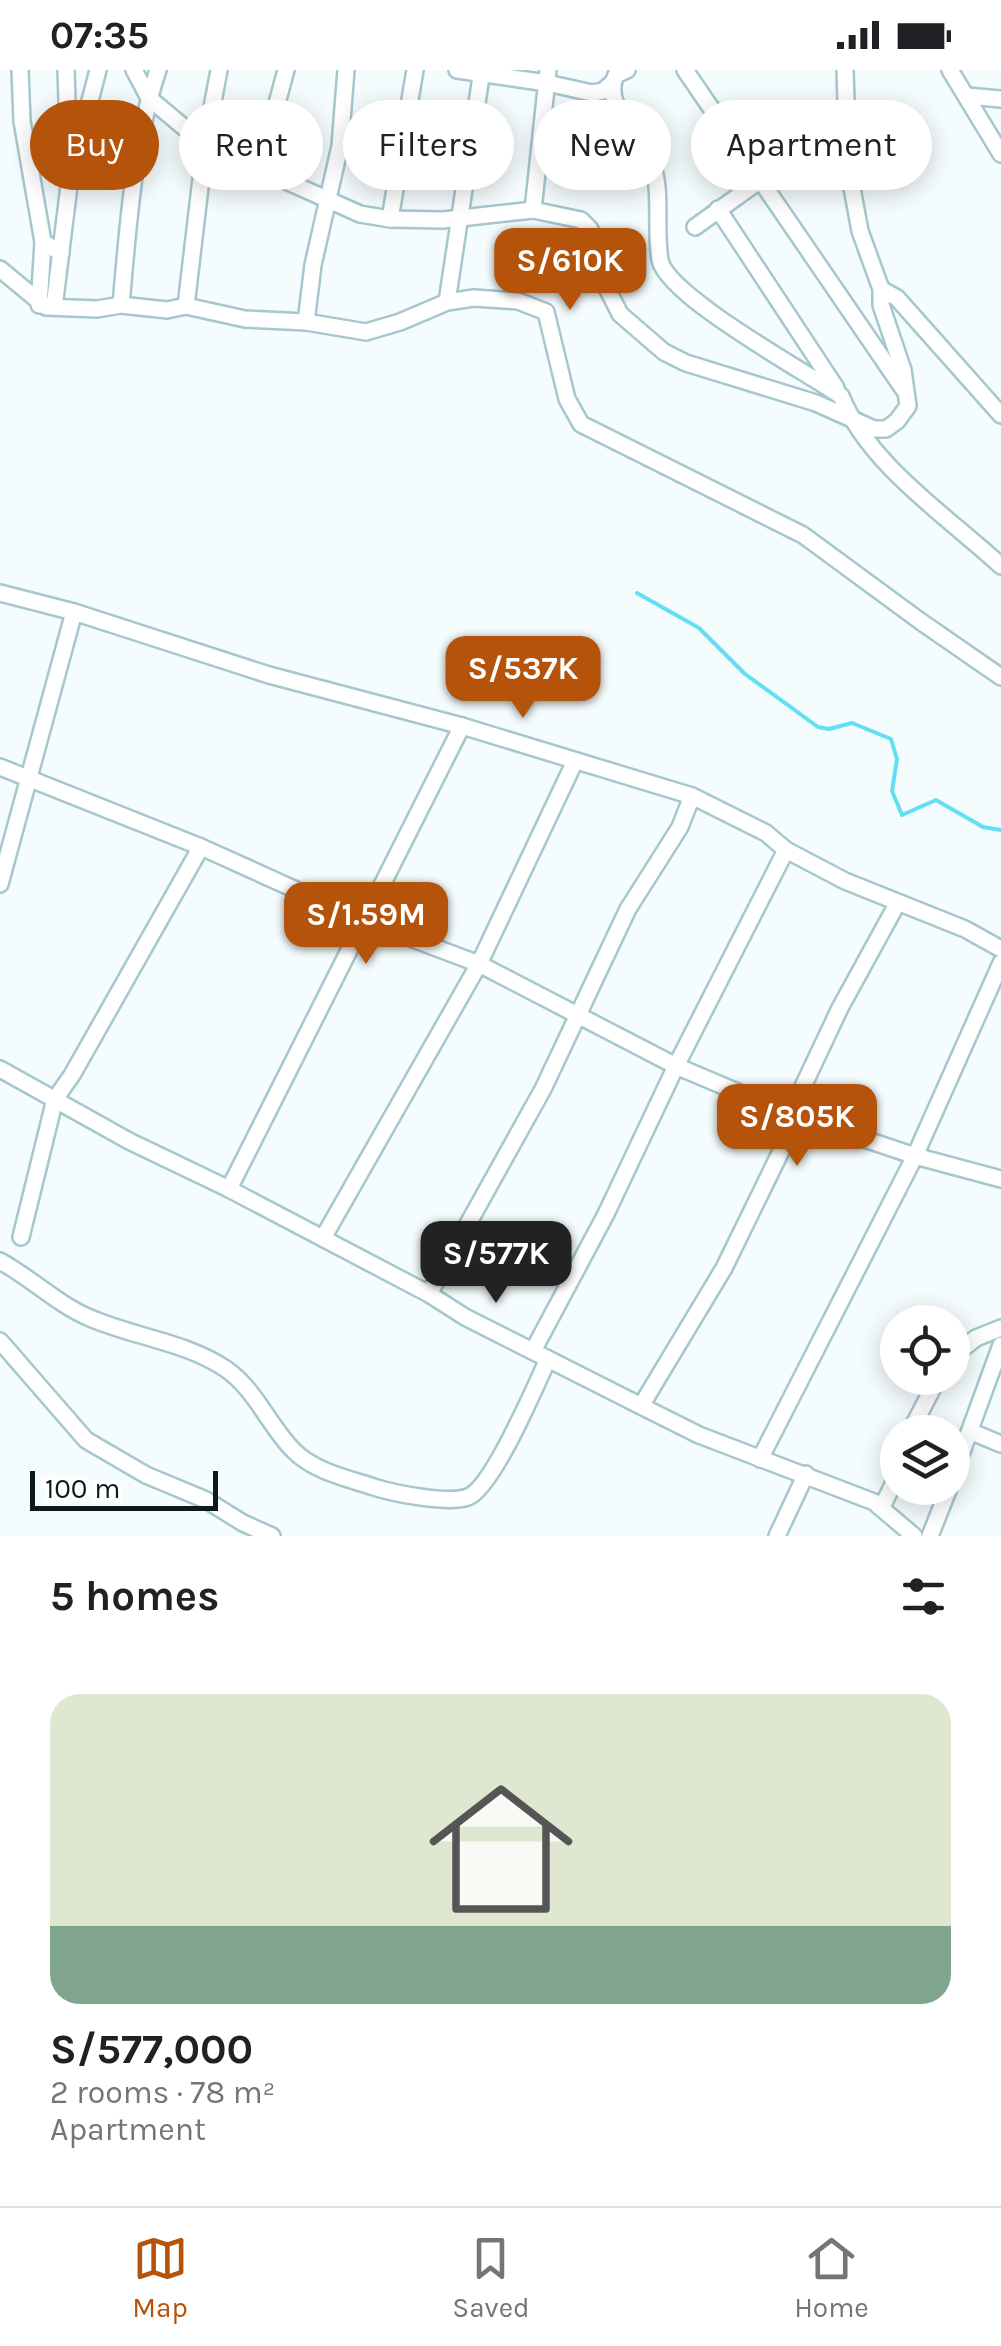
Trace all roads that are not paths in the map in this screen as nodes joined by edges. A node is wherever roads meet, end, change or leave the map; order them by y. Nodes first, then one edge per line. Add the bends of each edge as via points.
1 (20, 70) edge
2 (66, 70) edge
3 (98, 70) edge
4 (134, 70) edge
5 (158, 70) edge
6 (220, 70) edge
7 (286, 70) edge
8 (346, 70) edge
9 (415, 70) edge
10 (458, 70) edge
11 (627, 70) edge
12 (685, 70) edge
13 (845, 70) edge
14 (950, 70) edge
15 (482, 72) edge
16 (548, 76) edge
17 (612, 83) junction
18 (967, 96) junction
19 (149, 98) junction
20 (1001, 99) edge
21 (67, 100) edge
22 (90, 100) edge
23 (214, 100) edge
24 (278, 100) edge
25 (706, 100) edge
26 (179, 123) edge
27 (1001, 154) edge
28 (69, 190) edge
29 (200, 190) edge
30 (307, 190) edge
31 (746, 190) edge
32 (769, 190) edge
33 (326, 198) junction
34 (718, 209) junction
35 (534, 210) junction
36 (462, 216) junction
37 (390, 219) junction
38 (696, 227) dead end
39 (43, 242) junction
40 (61, 253) junction
41 (0, 269) edge
42 (881, 289) junction
43 (448, 302) junction
44 (46, 305) junction
45 (121, 305) junction
46 (186, 306) junction
47 (306, 322) junction
48 (906, 393) junction
49 (841, 396) junction
50 (1001, 415) edge
51 (850, 417) junction
52 (1001, 566) edge
53 (0, 593) edge
54 (74, 612) junction
55 (1001, 677) edge
56 (462, 726) junction
57 (575, 760) junction
58 (0, 767) edge
59 (27, 778) junction
60 (692, 796) junction
61 (201, 847) junction
62 (786, 850) junction
63 (0, 884) edge
64 (897, 904) junction
65 (365, 921) junction
66 (1001, 949) edge
67 (479, 964) junction
68 (1001, 964) edge
69 (580, 1014) junction
70 (676, 1066) junction
71 (0, 1069) edge
72 (55, 1099) junction
73 (790, 1114) junction
74 (916, 1156) junction
75 (1001, 1180) edge
76 (229, 1189) junction
77 (21, 1237) dead end
78 (323, 1238) junction
79 (0, 1261) edge
80 (429, 1294) junction
81 (1001, 1328) edge
82 (0, 1342) edge
83 (970, 1343) edge
84 (1001, 1345) edge
85 (534, 1349) junction
86 (548, 1360) junction
87 (640, 1406) junction
88 (972, 1432) junction
89 (970, 1437) edge
90 (1001, 1444) edge
91 (760, 1458) junction
92 (806, 1474) junction
93 (942, 1505) edge
94 (882, 1506) joint
95 (272, 1536) edge
96 (777, 1536) edge
97 (914, 1536) edge
98 (930, 1536) edge

1 - 39 street
2 - 21 street
3 - 22 street
4 - 19 street
5 - 19 street
6 - 23 street
7 - 24 street
8 - 33 street via 340,146
9 - 37 street
10 - 15 street
11 - 17 street
12 - 25 street
13 - 42 street via 848,166
14 - 18 street
15 - 16 street
15 - 36 street
16 - 17 street via 592,93
16 - 35 street
17 - 49 street via 613,101 653,166 665,274 695,302
18 - 20 street
18 - 27 street
19 - 26 street
19 - 45 street
28 - 40 street
29 - 46 street
30 - 33 street
31 - 34 street
32 - 48 street
33 - 37 street
33 - 47 street
34 - 38 street
34 - 49 street
35 - 36 street
35 - 51 street via 571,216 590,230 620,314 664,352
36 - 37 street
36 - 43 street
39 - 40 street
39 - 44 street
40 - 44 street
41 - 44 street
42 - 48 street
42 - 50 street via 897,298
43 - 47 street via 366,332
43 - 55 street via 503,299 546,312 567,399 582,424 804,535
44 - 45 street
45 - 46 street
46 - 47 street via 245,319
48 - 51 street via 908,406 886,428
49 - 51 street
51 - 52 street via 902,480
53 - 54 street
54 - 56 street via 269,675
54 - 59 street
56 - 57 street
56 - 65 street
57 - 60 street
57 - 67 street
58 - 59 street
59 - 61 street
59 - 63 street
60 - 62 street
60 - 69 street
61 - 65 street
61 - 72 street
62 - 64 street
62 - 70 street
64 - 66 street
64 - 73 street
65 - 67 street
65 - 76 street
67 - 69 street
67 - 78 street
68 - 74 street
69 - 70 street
69 - 80 street
70 - 73 street
70 - 85 street
71 - 72 street
72 - 76 street
72 - 77 street
73 - 74 street
73 - 87 street via 785,1143 724,1268
74 - 75 street
74 - 91 street
76 - 78 street
78 - 80 street
79 - 86 street via 90,1318 217,1363 247,1388 295,1452 326,1471 387,1491 469,1496 505,1448
80 - 85 street
81 - 83 street
82 - 95 street via 86,1440
84 - 88 street
85 - 86 street
86 - 87 street
87 - 91 street
88 - 89 street
88 - 90 street
91 - 92 street
92 - 94 street
92 - 96 street
93 - 98 street
94 - 97 street

